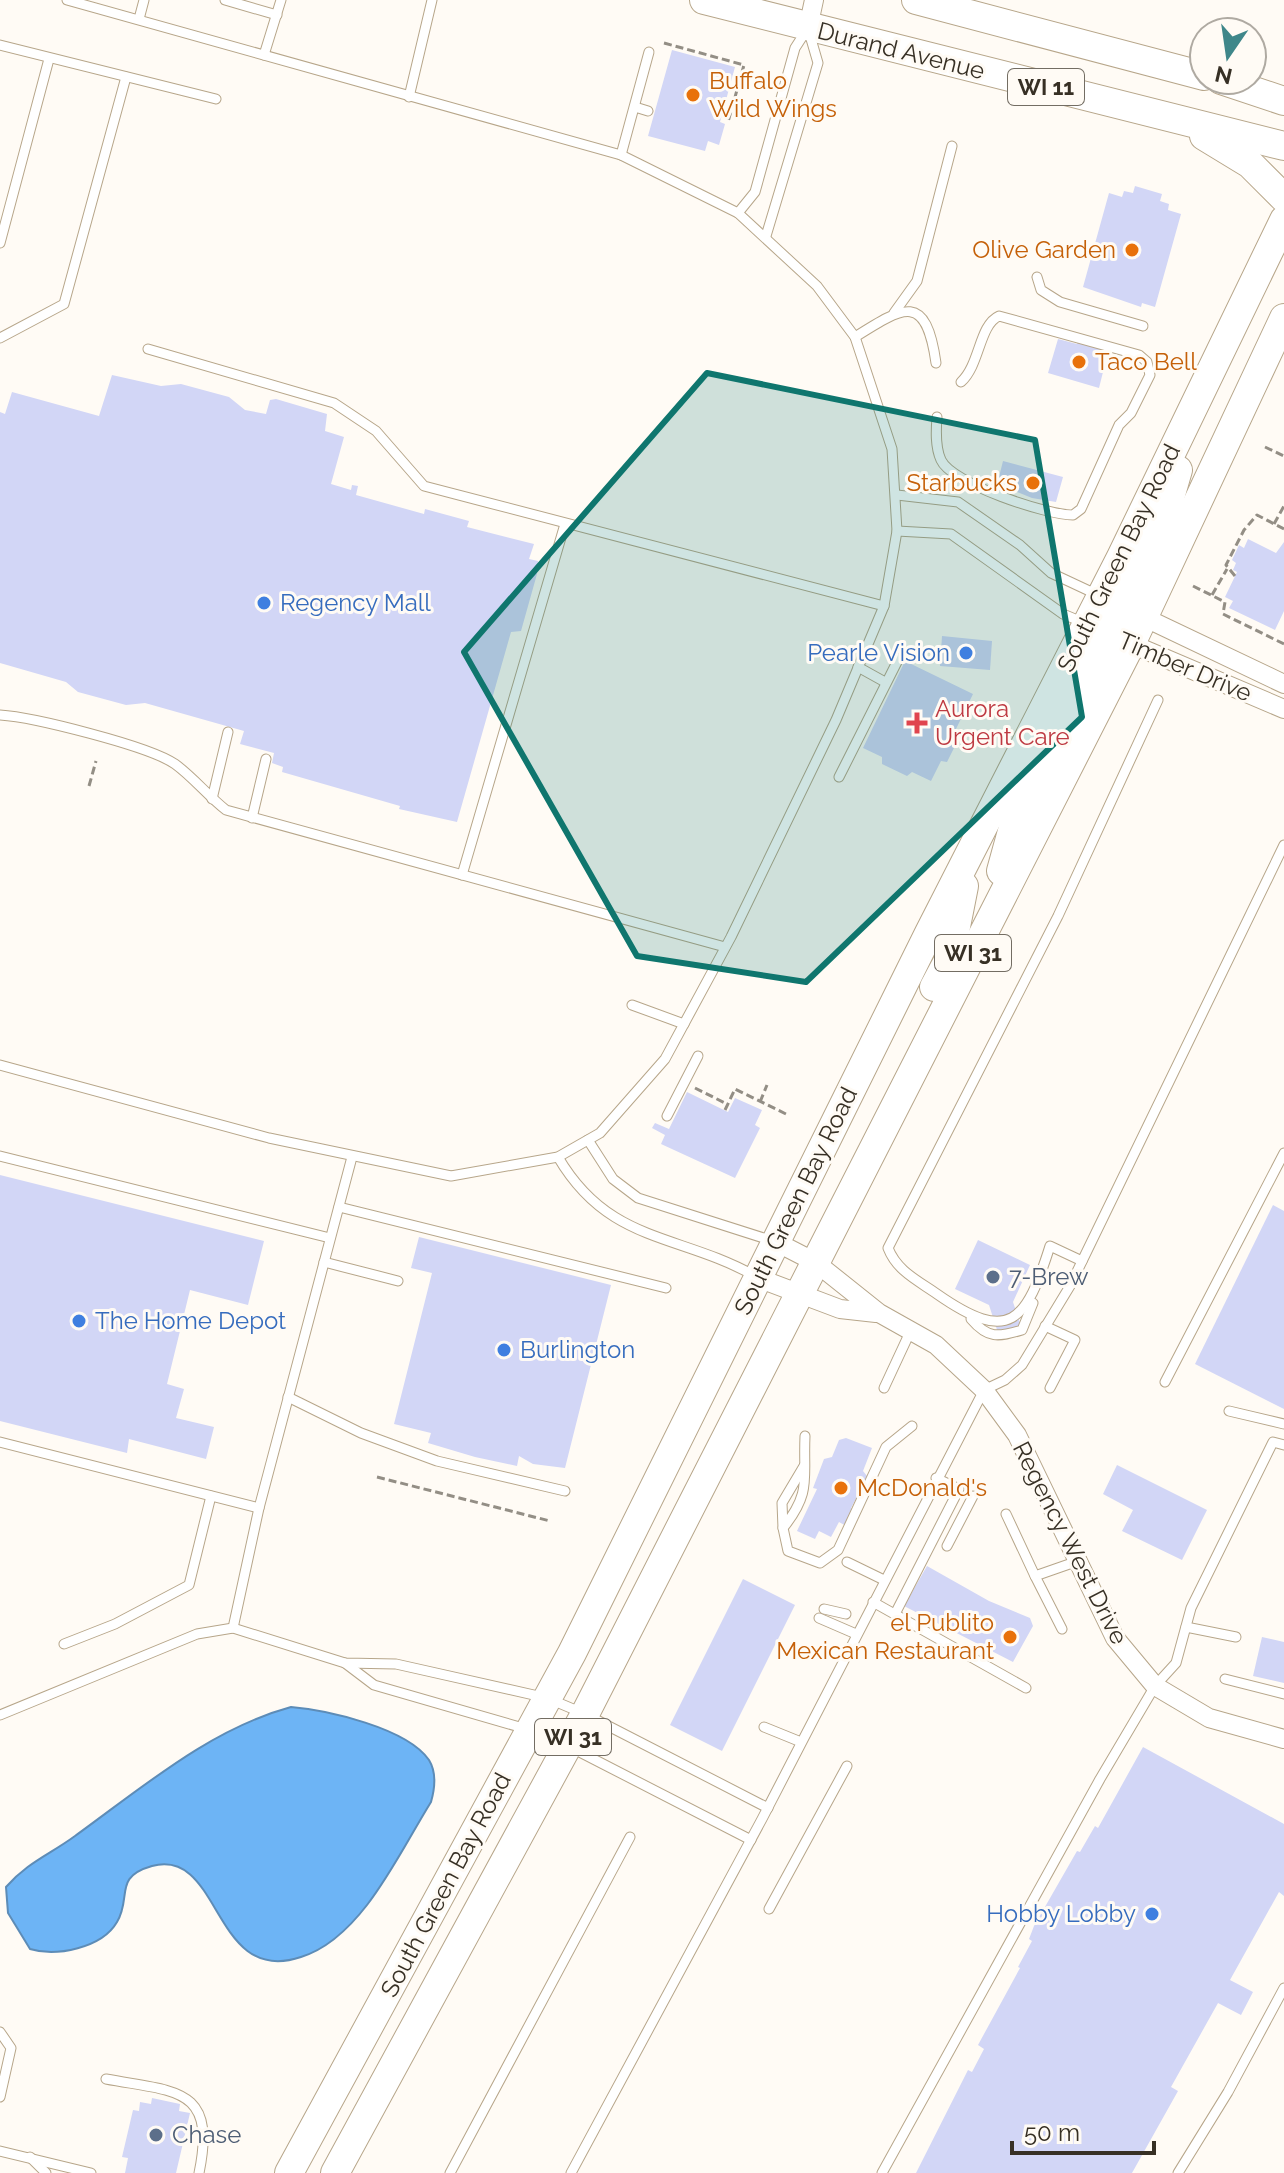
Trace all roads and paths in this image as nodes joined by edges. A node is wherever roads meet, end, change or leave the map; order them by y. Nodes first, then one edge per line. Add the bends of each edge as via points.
1 (67, 0) edge
2 (114, 0) edge
3 (144, 0) edge
4 (225, 0) edge
5 (281, 0) edge
6 (432, 0) edge
7 (704, 0) edge
8 (814, 0) edge
9 (916, 0) edge
10 (111, 12) junction
11 (277, 15) junction
12 (139, 19) junction
13 (808, 28) junction
14 (664, 43) dead end
15 (0, 45) edge
16 (649, 52) dead end
17 (264, 55) junction
18 (49, 59) junction
19 (1188, 72) edge
20 (126, 77) junction
21 (409, 97) junction
22 (216, 99) dead end
23 (635, 107) junction
24 (648, 111) dead end
25 (1172, 118) junction
26 (728, 122) dead end
27 (952, 146) dead end
28 (1284, 146) edge
29 (621, 155) junction
30 (1284, 198) edge
31 (738, 213) junction
32 (1284, 220) edge
33 (766, 236) junction
34 (0, 243) edge
35 (1037, 277) dead end
36 (894, 313) junction
37 (1143, 326) dead end
38 (1281, 327) edge
39 (855, 337) junction
40 (0, 338) edge
41 (148, 349) dead end
42 (936, 363) dead end
43 (961, 382) dead end
44 (937, 417) dead end
45 (1265, 447) dead end
46 (1284, 456) edge
47 (897, 495) junction
48 (1284, 506) edge
49 (565, 524) junction
50 (1274, 524) junction
51 (1284, 529) edge
52 (897, 531) junction
53 (1227, 569) junction
54 (1235, 576) dead end
55 (1193, 586) dead end
56 (1212, 595) junction
57 (884, 606) junction
58 (1122, 606) junction
59 (1108, 633) junction
60 (1284, 644) edge
61 (899, 658) dead end
62 (858, 667) junction
63 (885, 682) junction
64 (1284, 684) edge
65 (1158, 700) dead end
66 (1284, 709) edge
67 (0, 715) edge
68 (228, 732) dead end
69 (266, 759) dead end
70 (96, 761) dead end
71 (839, 777) dead end
72 (89, 786) dead end
73 (212, 799) junction
74 (252, 818) junction
75 (1284, 845) edge
76 (970, 853) junction
77 (462, 875) junction
78 (725, 947) junction
79 (632, 1005) dead end
80 (684, 1024) junction
81 (698, 1056) dead end
82 (0, 1065) edge
83 (767, 1085) dead end
84 (692, 1086) dead end
85 (760, 1102) junction
86 (727, 1104) junction
87 (725, 1110) dead end
88 (786, 1114) dead end
89 (667, 1116) dead end
90 (588, 1140) junction
91 (1284, 1153) edge
92 (0, 1156) edge
93 (352, 1157) junction
94 (558, 1157) junction
95 (339, 1207) junction
96 (330, 1238) junction
97 (776, 1242) junction
98 (810, 1260) junction
99 (1082, 1261) junction
100 (324, 1262) junction
101 (758, 1278) junction
102 (398, 1281) dead end
103 (666, 1288) dead end
104 (791, 1292) junction
105 (1035, 1294) junction
106 (879, 1313) junction
107 (969, 1317) junction
108 (1045, 1326) junction
109 (911, 1330) junction
110 (1165, 1382) dead end
111 (884, 1388) dead end
112 (1050, 1388) dead end
113 (984, 1390) junction
114 (288, 1397) junction
115 (1229, 1411) dead end
116 (1284, 1424) edge
117 (912, 1426) dead end
118 (805, 1436) dead end
119 (0, 1442) edge
120 (1284, 1445) edge
121 (804, 1466) junction
122 (377, 1477) dead end
123 (936, 1478) junction
124 (565, 1491) dead end
125 (211, 1496) junction
126 (973, 1496) dead end
127 (647, 1501) junction
128 (259, 1508) junction
129 (1006, 1514) dead end
130 (550, 1521) dead end
131 (783, 1528) junction
132 (947, 1546) dead end
133 (1078, 1561) junction
134 (847, 1562) dead end
135 (1035, 1576) junction
136 (884, 1580) junction
137 (873, 1602) junction
138 (846, 1614) dead end
139 (895, 1614) junction
140 (1186, 1627) junction
141 (233, 1628) junction
142 (1062, 1629) dead end
143 (856, 1634) junction
144 (1236, 1637) dead end
145 (64, 1644) dead end
146 (345, 1663) junction
147 (1225, 1679) dead end
148 (1155, 1686) junction
149 (1026, 1688) dead end
150 (1284, 1694) edge
151 (547, 1698) junction
152 (579, 1712) junction
153 (0, 1715) edge
154 (764, 1727) dead end
155 (547, 1738) junction
156 (1284, 1739) edge
157 (801, 1742) junction
158 (847, 1766) dead end
159 (768, 1808) junction
160 (630, 1837) dead end
161 (751, 1840) junction
162 (769, 1909) dead end
163 (1284, 1988) edge
164 (0, 2032) edge
165 (3, 2068) edge
166 (106, 2079) dead end
167 (0, 2097) edge
168 (326, 2105) junction
169 (0, 2151) edge
170 (30, 2157) junction
171 (46, 2173) edge
172 (91, 2173) edge
173 (199, 2173) edge
174 (289, 2173) edge
175 (312, 2173) edge
176 (335, 2173) edge
177 (450, 2173) edge
178 (571, 2173) edge
179 (882, 2173) edge
180 (1178, 2173) edge

1 - 10 lane
2 - 10 lane
3 - 12 lane
4 - 11 lane
5 - 11 lane
6 - 21 lane
7 - 13 main road, Durand Avenue / WI 11
8 - 13 street
9 - 19 main road, WI 11
10 - 12 lane
11 - 17 lane
12 - 17 lane
13 - 25 main road, Durand Avenue / WI 11
13 - 31 lane via 795,48 755,192
13 - 33 lane via 818,63
14 - 26 path via 744,65
15 - 18 lane
16 - 23 lane
17 - 21 lane
18 - 20 lane
18 - 34 lane
20 - 22 lane
20 - 40 lane via 64,304
21 - 29 lane
23 - 24 lane
23 - 29 lane
25 - 28 main road, Durand Avenue / WI 11
25 - 30 main road via 1250,164
27 - 36 lane via 917,281
29 - 31 lane
31 - 33 lane
32 - 58 main road, South Green Bay Road / WI 31 via 1202,388
33 - 39 lane via 817,286
35 - 37 lane via 1041,290 1060,302
36 - 39 lane
36 - 42 lane via 920,317 932,331
38 - 58 main road, South Green Bay Road / WI 31
39 - 47 lane via 892,449
41 - 49 lane via 334,403 376,431 424,486
43 - 44 lane via 973,371 987,327 999,316 1139,355 1150,375 1119,425 1081,509 1073,515 998,495 951,471 941,462
45 - 46 path
47 - 52 lane
47 - 58 lane via 958,502 1051,573
48 - 50 path
49 - 57 lane
49 - 77 lane
50 - 51 path
50 - 53 path via 1257,515 1244,530
52 - 57 lane
52 - 59 lane via 951,534 1063,614
53 - 54 path
53 - 56 path
55 - 56 path
56 - 60 path via 1225,602 1223,614
57 - 62 lane
58 - 59 main road, South Green Bay Road / WI 31
58 - 59 main road, South Green Bay Road / WI 31
58 - 64 street, Timber Drive
59 - 66 street, Timber Drive
59 - 76 main road, South Green Bay Road / WI 31
59 - 98 main road, South Green Bay Road / WI 31 via 985,930
61 - 63 lane
62 - 63 lane
62 - 78 lane
63 - 71 lane
65 - 107 lane via 1058,916 888,1248 895,1265
67 - 73 lane via 37,720 153,753 174,764
68 - 73 lane
69 - 74 lane
70 - 72 path
73 - 74 lane
74 - 77 lane
75 - 99 lane
76 - 97 main road, South Green Bay Road / WI 31
76 - 98 main road via 950,957 813,1230
77 - 78 lane
78 - 80 lane
79 - 80 lane
80 - 90 lane via 665,1059 619,1114
81 - 89 lane
82 - 93 lane
83 - 85 path
84 - 86 path
85 - 86 path via 735,1089
85 - 88 path
86 - 87 path
90 - 94 lane
90 - 97 lane via 613,1179 638,1198
91 - 110 lane
92 - 96 lane
93 - 94 lane via 451,1176
93 - 95 lane
94 - 101 lane via 583,1192 639,1233 725,1259
95 - 96 lane
95 - 103 lane
96 - 100 lane
97 - 98 street, Regency West Drive
97 - 101 main road, South Green Bay Road / WI 31
97 - 104 main road
98 - 104 main road
98 - 106 street, Regency West Drive
99 - 105 lane via 1050,1246
99 - 108 lane
100 - 102 lane
100 - 114 lane
101 - 104 street, Regency West Drive
101 - 127 main road, South Green Bay Road / WI 31
104 - 106 street, Regency West Drive via 840,1309
104 - 152 main road, WI 31 via 690,1476 663,1560
105 - 107 lane via 1022,1313 987,1323
105 - 107 lane via 1022,1330 989,1336
106 - 109 street, Regency West Drive
108 - 112 lane via 1075,1340
108 - 113 lane via 1022,1365
109 - 111 lane
109 - 113 street, Regency West Drive via 956,1361
113 - 123 lane
113 - 133 street, Regency West Drive via 1017,1435
114 - 124 lane via 361,1433 437,1461
114 - 128 lane
115 - 116 lane
117 - 131 lane via 886,1447 830,1559 820,1563 788,1551
118 - 121 lane
119 - 125 lane
120 - 140 lane via 1273,1442
121 - 131 lane via 782,1503
121 - 131 lane via 808,1485
122 - 130 path
123 - 136 lane
123 - 139 lane via 959,1489
125 - 128 lane
125 - 145 lane via 189,1585
126 - 132 lane
127 - 151 main road, South Green Bay Road / WI 31
127 - 152 main road via 645,1558
128 - 141 lane
129 - 135 lane
133 - 135 lane
133 - 148 street, Regency West Drive via 1115,1638
134 - 136 lane
135 - 142 lane
136 - 137 lane
137 - 139 lane
137 - 143 lane
138 - 143 lane via 821,1614
139 - 149 lane
140 - 144 lane
140 - 148 lane via 1176,1663
141 - 146 lane
141 - 153 lane via 197,1634
143 - 157 lane
146 - 151 lane via 396,1664
146 - 155 lane via 374,1685
147 - 150 lane
148 - 156 street, Regency West Drive via 1209,1718
148 - 179 lane
151 - 152 lane
151 - 155 main road, South Green Bay Road / WI 31
152 - 155 main road
152 - 159 lane
154 - 157 lane
155 - 161 lane
155 - 168 main road, South Green Bay Road / WI 31
155 - 176 main road, South Green Bay Road via 539,1769 468,1897 435,1990
157 - 159 lane
158 - 162 lane
159 - 161 lane
160 - 177 lane
161 - 178 lane
163 - 180 lane
164 - 165 lane via 11,2048
165 - 167 lane
166 - 173 lane via 175,2092 195,2103 202,2117
168 - 174 main road, South Green Bay Road / WI 31
168 - 175 main road
169 - 170 lane
170 - 171 lane
170 - 172 lane

